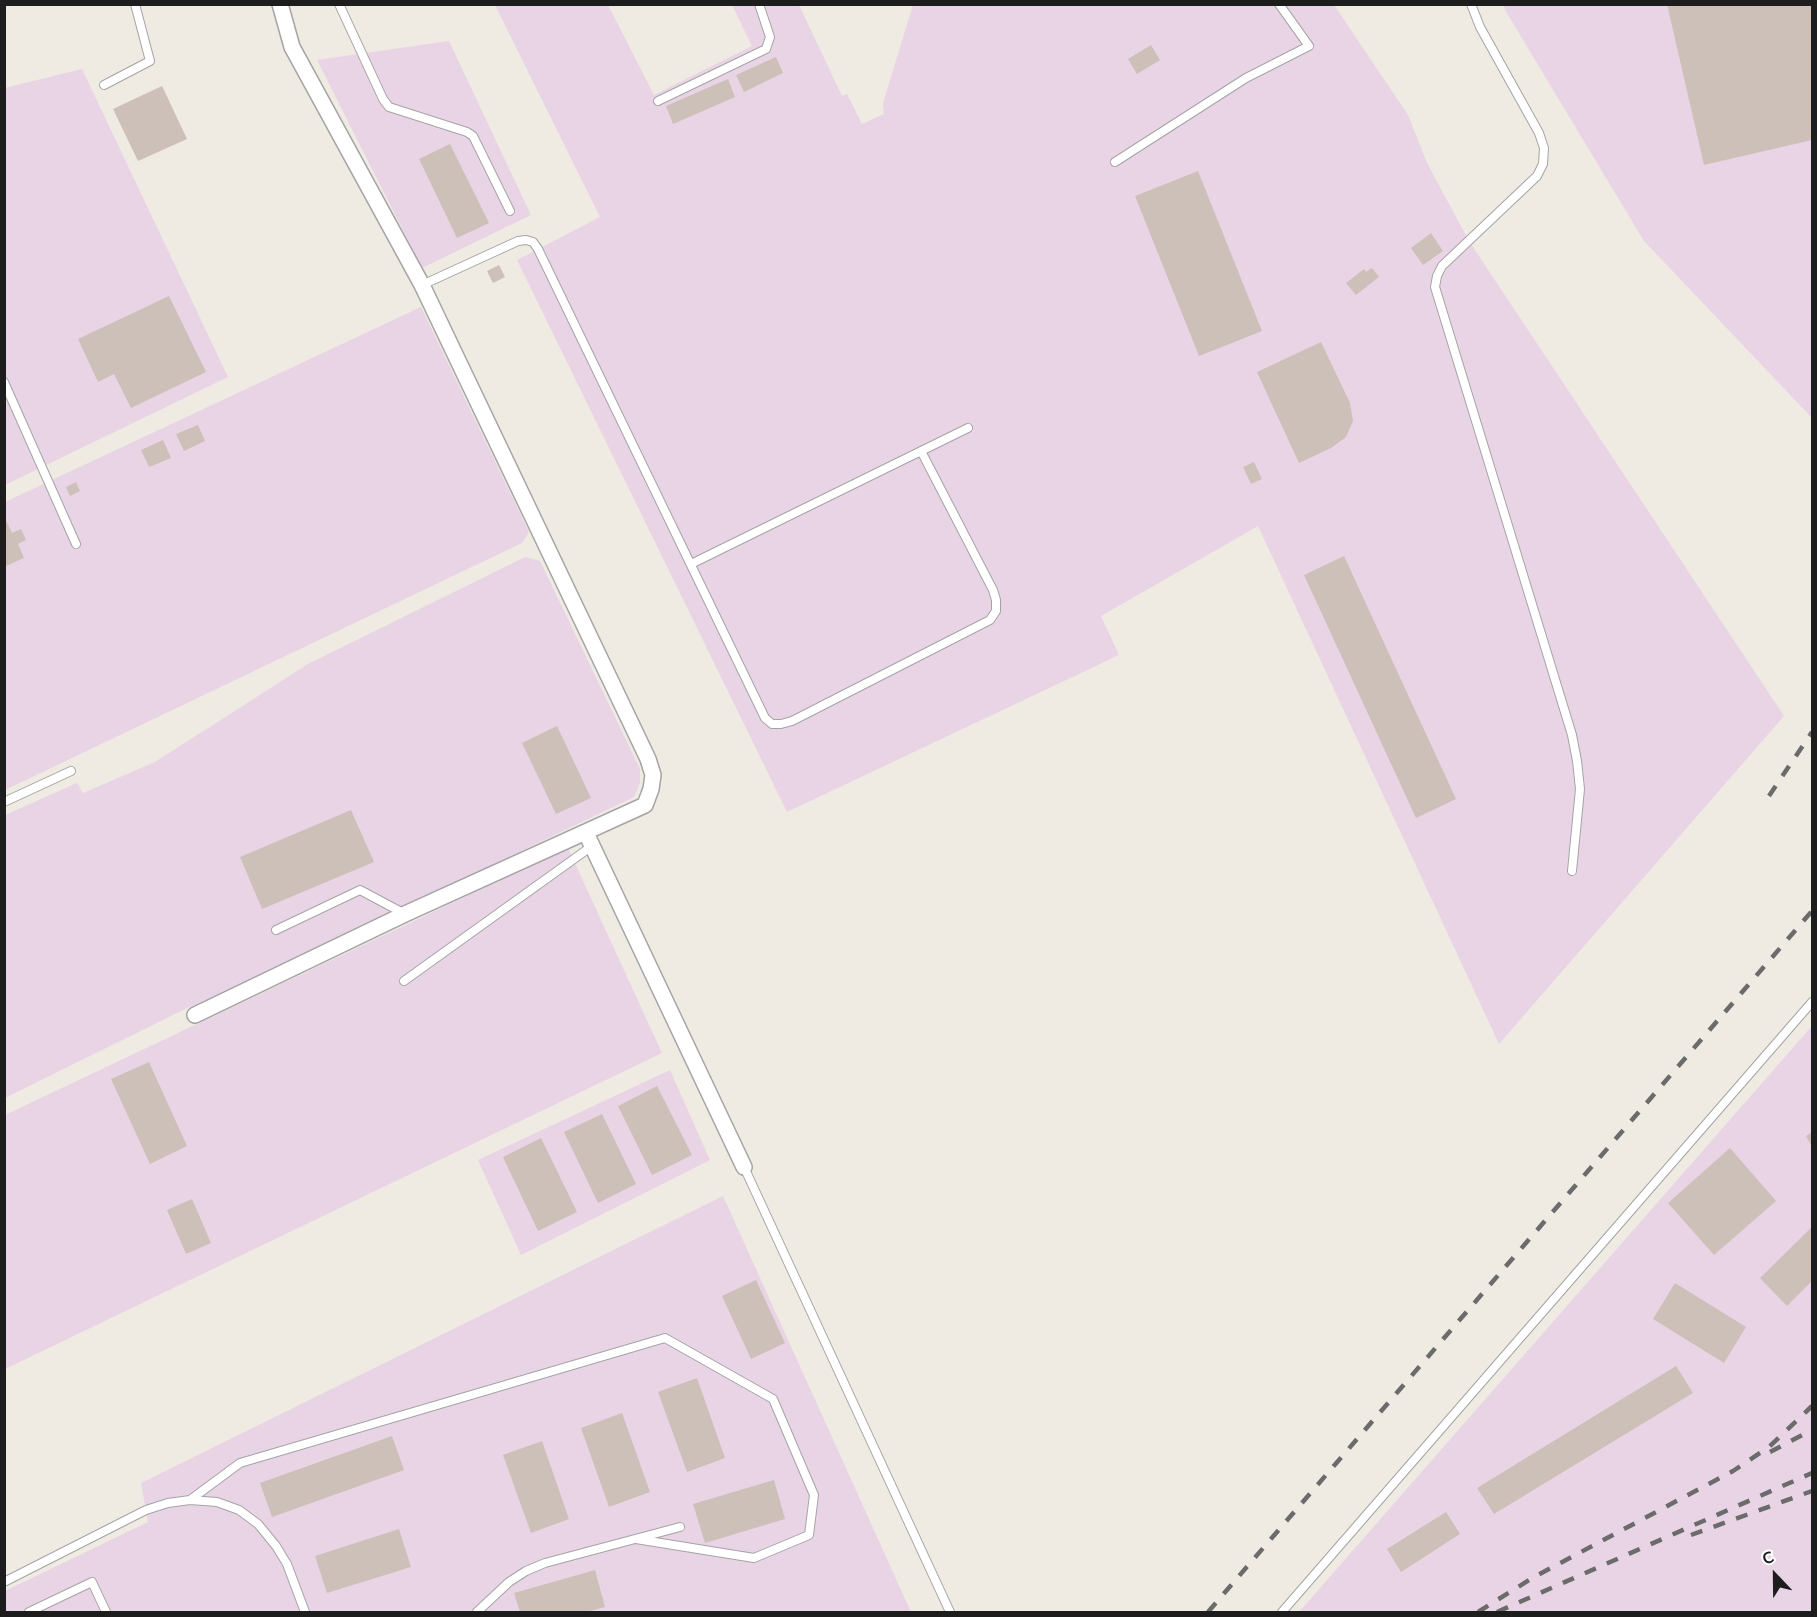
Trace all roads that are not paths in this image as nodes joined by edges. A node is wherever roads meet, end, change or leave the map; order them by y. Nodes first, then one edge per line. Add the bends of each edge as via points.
1 (135, 4) edge
2 (280, 4) edge
3 (339, 4) edge
4 (759, 4) edge
5 (1279, 4) edge
6 (1471, 4) edge
7 (104, 86) dead end
8 (658, 101) dead end
9 (1115, 162) dead end
10 (510, 211) dead end
11 (422, 285) junction
12 (4, 382) edge
13 (968, 428) dead end
14 (921, 451) junction
15 (76, 544) dead end
16 (691, 564) junction
17 (71, 771) dead end
18 (4, 802) edge
19 (589, 839) junction
20 (1572, 871) dead end
21 (405, 914) junction
22 (276, 930) dead end
23 (404, 981) dead end
24 (1812, 1002) edge
25 (195, 1015) dead end
26 (744, 1167) joint
27 (190, 1500) junction
28 (680, 1527) dead end
29 (636, 1539) junction
30 (4, 1582) edge
31 (29, 1612) edge
32 (106, 1612) edge
33 (305, 1612) edge
34 (477, 1612) edge
35 (950, 1612) edge
36 (1282, 1612) edge

1 - 7 lane via 150,61
2 - 11 street via 292,47
3 - 10 lane via 389,107 473,136
4 - 8 lane via 770,37 766,49
5 - 9 lane via 1309,46 1246,78
6 - 20 lane via 1539,134 1544,148 1543,164 1537,176 1442,267 1435,287 1572,735 1580,789
11 - 16 lane via 518,241 533,242
11 - 19 street via 653,775 645,805
12 - 15 lane
13 - 14 lane
14 - 16 lane
14 - 16 lane via 993,590 996,611 990,620 792,721 772,724 765,718
17 - 18 lane
19 - 21 street
19 - 23 lane
19 - 26 street
21 - 22 lane via 360,890
21 - 25 street
24 - 36 lane
26 - 35 lane
27 - 29 lane via 240,1463 665,1338 773,1399 814,1495 809,1535 754,1558
27 - 30 lane via 146,1510
27 - 33 lane via 217,1502 239,1510 258,1524 287,1564
28 - 29 lane
29 - 34 lane via 526,1571
31 - 32 lane via 92,1582

